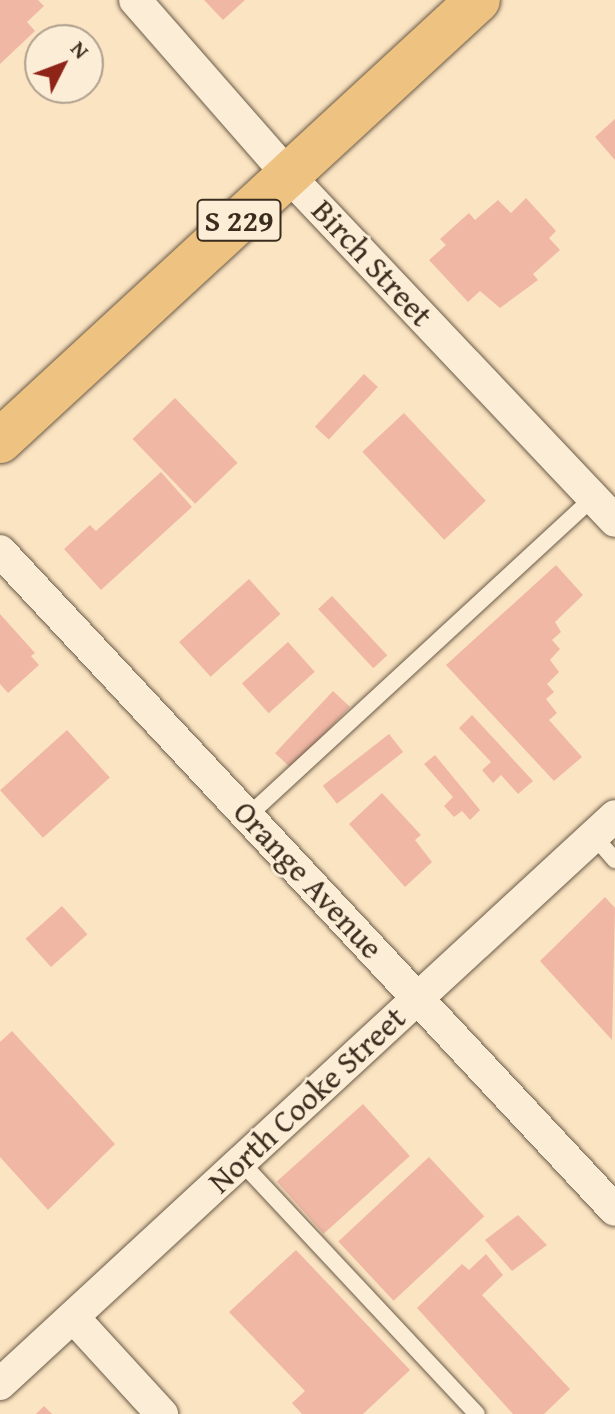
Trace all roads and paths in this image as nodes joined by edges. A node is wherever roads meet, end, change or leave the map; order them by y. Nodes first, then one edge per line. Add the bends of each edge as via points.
1 (135, 0) edge
2 (478, 0) edge
3 (288, 175) junction
4 (0, 441) edge
5 (604, 510) edge
6 (0, 551) edge
7 (248, 816) junction
8 (608, 837) edge
9 (418, 998) junction
10 (241, 1162) junction
11 (615, 1210) edge
12 (73, 1317) junction
13 (0, 1384) edge
14 (162, 1414) edge
15 (477, 1414) edge

1 - 3 street, Birch Street
2 - 3 main road, S 229
3 - 4 main road, S 229
3 - 5 street, Birch Street
5 - 7 lane
6 - 7 street, Orange Avenue
7 - 9 street, Orange Avenue
8 - 9 street, North Cooke Street
9 - 10 street, North Cooke Street
9 - 11 street, Orange Avenue
10 - 12 street, North Cooke Street
10 - 15 lane
12 - 13 street, North Cooke Street
12 - 14 street

